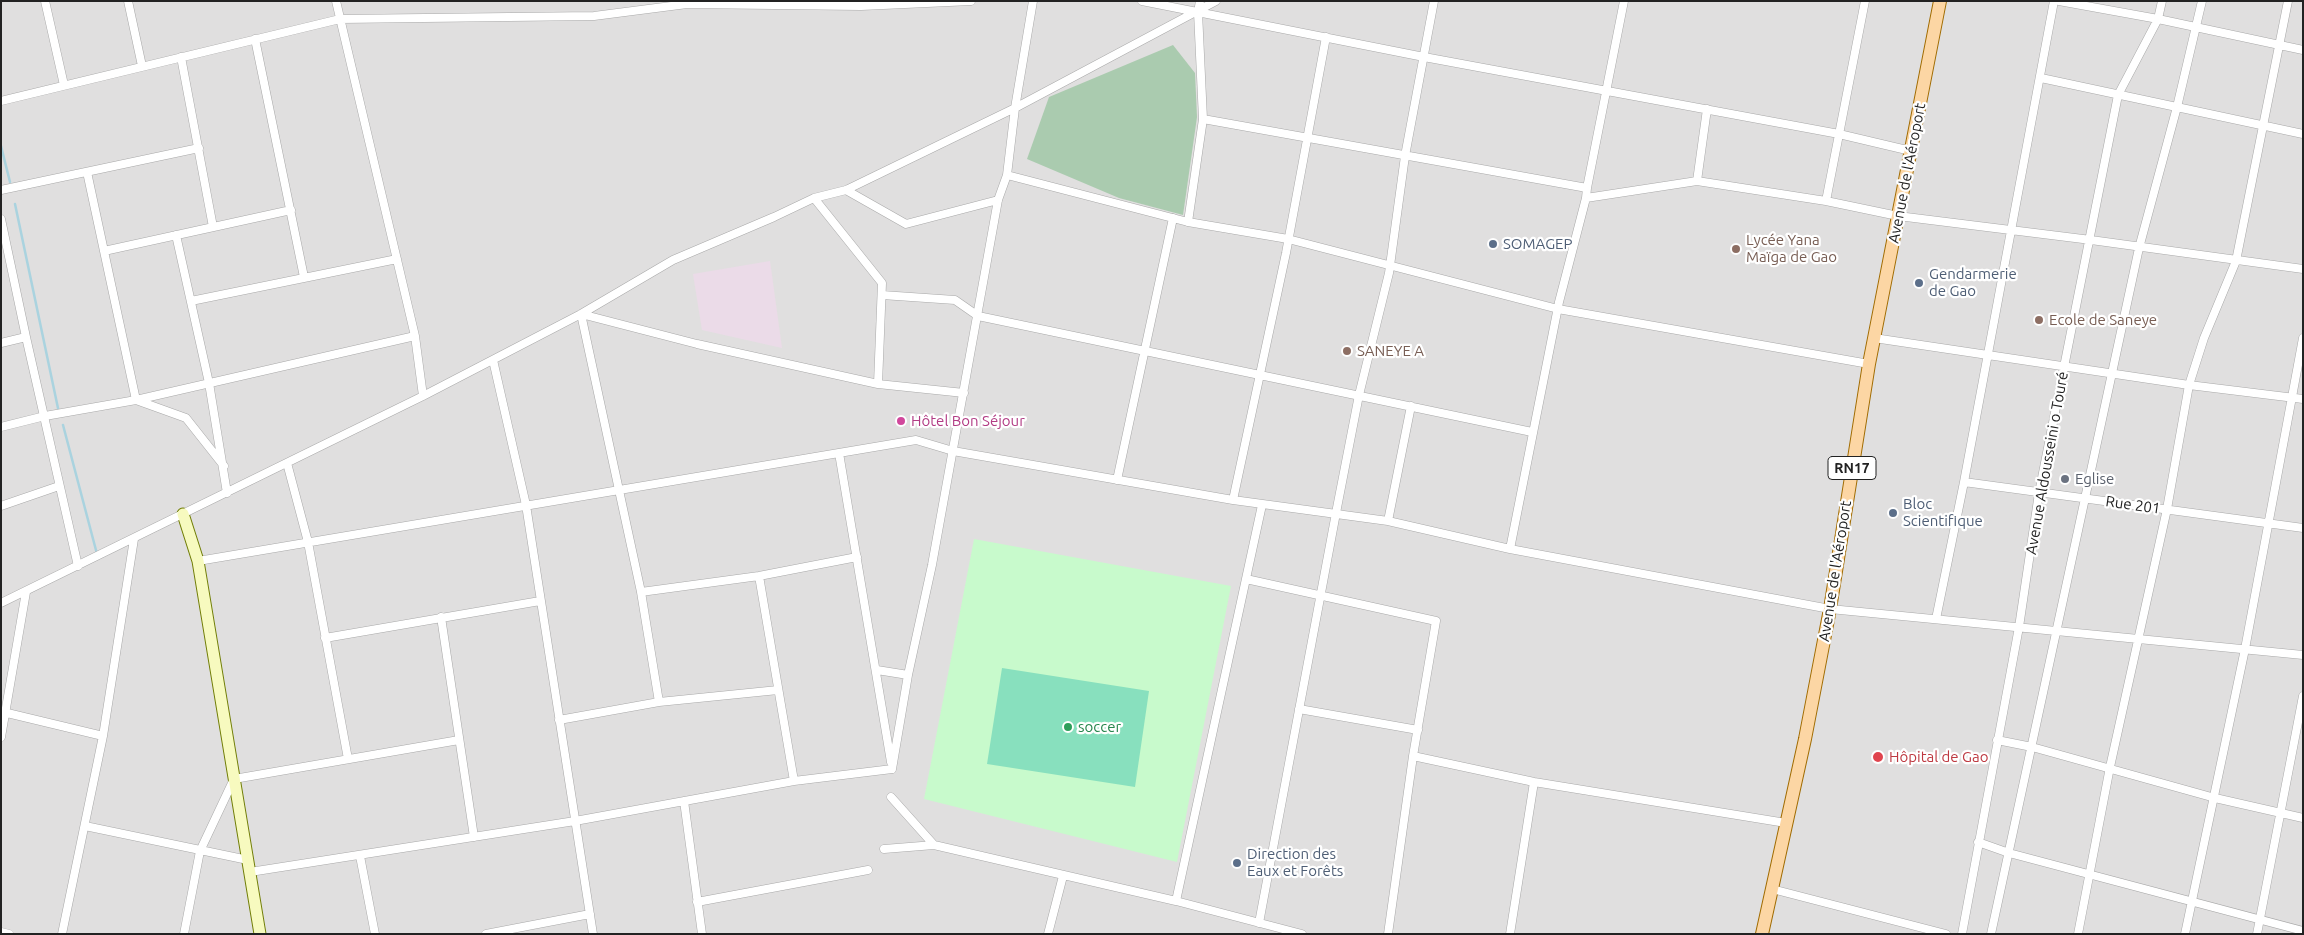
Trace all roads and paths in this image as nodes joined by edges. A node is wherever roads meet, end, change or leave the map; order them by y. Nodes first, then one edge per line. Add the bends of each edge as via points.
1 (45, 1) edge
2 (128, 1) edge
3 (336, 1) edge
4 (971, 1) edge
5 (1033, 1) edge
6 (1142, 1) edge
7 (1200, 1) edge
8 (1216, 1) edge
9 (1434, 1) edge
10 (1624, 1) edge
11 (1865, 1) edge
12 (1940, 1) edge
13 (2054, 1) edge
14 (2059, 1) edge
15 (2162, 1) edge
16 (2202, 1) edge
17 (2288, 1) edge
18 (1198, 12) junction
19 (340, 19) junction
20 (2158, 19) junction
21 (2195, 28) junction
22 (1326, 37) junction
23 (255, 39) junction
24 (2278, 45) junction
25 (2303, 50) edge
26 (181, 57) junction
27 (1424, 57) junction
28 (142, 66) junction
29 (2041, 78) junction
30 (64, 85) junction
31 (1607, 90) junction
32 (2118, 95) junction
33 (1, 100) edge
34 (2177, 107) junction
35 (1015, 108) junction
36 (1706, 109) junction
37 (1203, 119) junction
38 (2263, 126) junction
39 (1839, 134) junction
40 (2303, 134) edge
41 (1306, 138) junction
42 (199, 148) junction
43 (1911, 151) junction
44 (1405, 156) junction
45 (86, 172) junction
46 (1007, 175) junction
47 (1697, 181) junction
48 (1587, 188) junction
49 (1, 190) edge
50 (846, 190) junction
51 (814, 198) junction
52 (1586, 198) junction
53 (998, 200) junction
54 (1826, 201) junction
55 (291, 210) junction
56 (1898, 216) junction
57 (1173, 218) junction
58 (1, 219) edge
59 (1188, 222) junction
60 (213, 227) junction
61 (2011, 232) junction
62 (176, 235) junction
63 (1288, 239) junction
64 (2091, 240) junction
65 (2139, 248) junction
66 (104, 251) junction
67 (397, 258) junction
68 (2236, 261) junction
69 (1389, 267) junction
70 (2303, 269) edge
71 (304, 277) junction
72 (882, 295) junction
73 (191, 300) junction
74 (1558, 309) junction
75 (581, 314) junction
76 (978, 316) junction
77 (415, 336) junction
78 (26, 337) junction
79 (1874, 338) junction
80 (2303, 338) edge
81 (1, 343) edge
82 (1143, 350) junction
83 (1987, 355) junction
84 (493, 360) junction
85 (1869, 364) junction
86 (2064, 367) junction
87 (1259, 374) junction
88 (2113, 374) junction
89 (209, 384) junction
90 (878, 384) junction
91 (2189, 385) junction
92 (964, 393) junction
93 (1359, 395) junction
94 (423, 396) junction
95 (2291, 397) junction
96 (2303, 399) edge
97 (136, 400) junction
98 (1411, 406) junction
99 (45, 416) junction
100 (1, 427) edge
101 (1532, 432) junction
102 (953, 451) junction
103 (839, 453) junction
104 (287, 463) junction
105 (224, 466) junction
106 (1117, 480) junction
107 (1964, 482) junction
108 (59, 486) junction
109 (620, 490) junction
110 (227, 493) junction
111 (2039, 493) junction
112 (2085, 498) junction
113 (1233, 500) junction
114 (526, 505) junction
115 (1262, 505) junction
116 (1, 506) edge
117 (2167, 509) junction
118 (1336, 513) junction
119 (183, 514) junction
120 (1388, 521) junction
121 (2270, 523) junction
122 (2303, 528) edge
123 (134, 539) junction
124 (308, 542) junction
125 (1510, 549) junction
126 (857, 557) junction
127 (198, 561) junction
128 (78, 566) junction
129 (759, 576) junction
130 (1246, 579) junction
131 (26, 592) junction
132 (641, 592) junction
133 (1320, 595) junction
134 (540, 601) junction
135 (1, 603) edge
136 (1830, 609) junction
137 (441, 617) junction
138 (1936, 619) junction
139 (2019, 627) junction
140 (2058, 631) junction
141 (325, 638) junction
142 (2139, 638) junction
143 (2245, 649) junction
144 (2303, 655) edge
145 (877, 670) junction
146 (908, 675) junction
147 (778, 690) junction
148 (2303, 696) edge
149 (659, 702) junction
150 (1299, 709) junction
151 (4, 712) edge
152 (559, 720) junction
153 (1418, 730) junction
154 (103, 736) junction
155 (1, 737) edge
156 (460, 740) junction
157 (1997, 740) junction
158 (2032, 747) junction
159 (1413, 756) junction
160 (348, 760) junction
161 (2110, 767) junction
162 (892, 769) junction
163 (234, 779) junction
164 (794, 781) junction
165 (1534, 782) junction
166 (891, 797) dead end
167 (2215, 798) junction
168 (684, 801) junction
169 (2280, 812) junction
170 (2303, 818) edge
171 (575, 821) junction
172 (1786, 824) junction
173 (85, 826) junction
174 (474, 837) junction
175 (1978, 842) junction
176 (934, 845) junction
177 (884, 849) dead end
178 (200, 851) junction
179 (2009, 853) junction
180 (360, 856) junction
181 (248, 860) junction
182 (868, 870) dead end
183 (250, 872) junction
184 (2089, 873) junction
185 (1063, 876) junction
186 (1772, 889) junction
187 (2190, 901) junction
188 (697, 902) junction
189 (1176, 902) junction
190 (590, 914) junction
191 (2260, 920) junction
192 (1259, 923) junction
193 (2303, 931) edge
194 (1, 932) edge
195 (495, 933) edge
196 (9, 934) edge
197 (62, 934) edge
198 (184, 934) edge
199 (260, 934) edge
200 (375, 934) edge
201 (486, 934) edge
202 (593, 934) edge
203 (702, 934) edge
204 (1048, 934) edge
205 (1302, 934) edge
206 (1388, 934) edge
207 (1510, 934) edge
208 (1762, 934) edge
209 (1946, 934) edge
210 (1962, 934) edge
211 (1991, 934) edge
212 (2078, 934) edge
213 (2185, 934) edge
214 (2257, 934) edge

1 - 30 street
2 - 28 street
3 - 19 street
4 - 19 street via 861,6 687,4 594,16
5 - 35 street
6 - 18 street
7 - 18 street
8 - 18 street
9 - 27 street
10 - 31 street
11 - 39 street
12 - 43 main road, Avenue de l'Aéroport / RN17
13 - 29 street
14 - 20 street
15 - 20 street, Avenue Aldousseini o Touré
16 - 21 street
17 - 24 street
18 - 22 street
18 - 35 street
18 - 37 street
19 - 23 street
19 - 67 street
20 - 21 street
20 - 32 street, Avenue Aldousseini o Touré
21 - 24 street
21 - 34 street
22 - 27 street
22 - 41 street
23 - 26 street
23 - 55 street
24 - 25 street
24 - 38 street
26 - 28 street
26 - 42 street
27 - 31 street
27 - 44 street
28 - 30 street
29 - 32 street
29 - 61 street
30 - 33 street
31 - 36 street
31 - 48 street
32 - 34 street
32 - 64 street, Avenue Aldousseini o Touré
34 - 38 street
34 - 65 street
35 - 46 street
35 - 50 street
36 - 39 street
36 - 47 street
37 - 41 street
37 - 59 street
38 - 40 street
38 - 68 street
39 - 43 street
39 - 54 street
41 - 44 street
41 - 63 street
42 - 45 street
42 - 60 street
43 - 56 main road, Avenue de l'Aéroport / RN17
44 - 48 street
44 - 69 street
45 - 49 street
45 - 66 street
46 - 53 street
46 - 57 street
47 - 52 street
47 - 54 street
48 - 52 street
50 - 51 street
50 - 53 street via 906,224
51 - 72 street via 882,283
51 - 75 street via 673,260
52 - 74 street
53 - 76 street
54 - 56 street
55 - 60 street
55 - 71 street
56 - 61 street
56 - 79 main road, Avenue de l'Aéroport / RN17
57 - 59 street
57 - 82 street
58 - 78 street
59 - 63 street
60 - 62 street
61 - 64 street
61 - 83 street
62 - 66 street
62 - 73 street
63 - 69 street
63 - 87 street
64 - 65 street
64 - 86 street, Avenue Aldousseini o Touré
65 - 68 street
65 - 88 street
66 - 97 street
67 - 71 street
67 - 77 street
68 - 70 street
68 - 91 street via 2204,338
69 - 74 street
69 - 93 street
71 - 73 street
72 - 76 street via 955,300
72 - 90 street
73 - 89 street
74 - 85 street
74 - 101 street
75 - 84 street
75 - 90 street
75 - 109 street
76 - 82 street
76 - 92 street
77 - 89 street
77 - 94 street
78 - 81 street
78 - 99 street
79 - 83 street
79 - 85 main road, Avenue de l'Aéroport / RN17
80 - 95 street
82 - 87 street
82 - 106 street
83 - 86 street
83 - 107 street
84 - 94 street
84 - 114 street
85 - 136 main road, Avenue de l'Aéroport / RN17
86 - 88 street
86 - 111 street, Avenue Aldousseini o Touré
87 - 93 street
87 - 113 street
88 - 91 street
88 - 112 street
89 - 97 street
89 - 105 street
90 - 92 street
91 - 95 street
91 - 117 street
92 - 102 street
93 - 98 street
93 - 118 street
94 - 104 street
95 - 96 street
95 - 121 street
97 - 99 street
97 - 105 street via 186,418
98 - 101 street
98 - 120 street
99 - 100 street
99 - 108 street
101 - 125 street
102 - 103 street via 916,440
102 - 106 street
102 - 146 street
103 - 109 street
103 - 126 street
104 - 110 street
104 - 124 street
105 - 110 street
106 - 113 street
107 - 111 street, Rue 201
107 - 138 street
108 - 116 street
108 - 128 street
109 - 114 street
109 - 132 street
110 - 119 street
111 - 112 street, Rue 201
111 - 139 street, Avenue Aldousseini o Touré
112 - 117 street, Rue 201
112 - 140 street
113 - 115 street
114 - 124 street
114 - 134 street
115 - 118 street
115 - 130 street
117 - 121 street, Rue 201
117 - 142 street
118 - 120 street
118 - 133 street
119 - 123 street
119 - 127 street
120 - 125 street
121 - 122 street, Rue 201
121 - 143 street
123 - 128 street
123 - 154 street
124 - 127 street
124 - 141 street
125 - 136 street
126 - 129 street
126 - 145 street
127 - 163 street
128 - 131 street
129 - 132 street
129 - 147 street
130 - 133 street
130 - 189 street
131 - 135 street
131 - 151 street
132 - 149 street
133 - 150 street
133 - 153 street via 1436,620
134 - 137 street
134 - 152 street
136 - 138 street
136 - 172 main road, Avenue de l'Aéroport / RN17
137 - 141 street
137 - 156 street
138 - 139 street
139 - 140 street
139 - 157 street, Avenue Aldousseini o Touré
140 - 142 street
140 - 158 street
141 - 160 street
142 - 143 street
142 - 161 street
143 - 144 street
143 - 167 street
145 - 146 street
145 - 162 street
146 - 162 street
147 - 149 street
147 - 164 street
148 - 169 street
149 - 152 street
150 - 153 street
150 - 192 street
151 - 154 street
151 - 155 street
152 - 171 street
153 - 159 street
154 - 173 street
156 - 160 street
156 - 174 street
157 - 158 street
157 - 175 street, Avenue Aldousseini o Touré
158 - 161 street
158 - 179 street
159 - 165 street
159 - 206 street
160 - 163 street
161 - 167 street
161 - 184 street
162 - 164 street
163 - 178 street
163 - 181 street
164 - 168 street
165 - 172 street
165 - 207 street
166 - 176 street
167 - 169 street
167 - 187 street
168 - 171 street
168 - 188 street
169 - 170 street
169 - 191 street
171 - 174 street
171 - 190 street
172 - 186 main road, Avenue de l'Aéroport / RN17
173 - 178 street
173 - 197 street
174 - 180 street
175 - 179 street
175 - 210 street, Avenue Aldousseini o Touré
176 - 177 street
176 - 185 street
178 - 181 street
178 - 198 street
179 - 184 street
179 - 211 street
180 - 183 street
180 - 200 street
181 - 183 street
182 - 188 street
183 - 199 street
184 - 187 street
184 - 212 street
185 - 189 street
185 - 204 street
186 - 208 main road, Avenue de l'Aéroport / RN17
186 - 209 street
187 - 191 street
187 - 213 street
188 - 203 street
189 - 192 street
190 - 195 street
190 - 202 street
191 - 193 street
191 - 214 street
192 - 205 street
194 - 196 street
195 - 201 street

